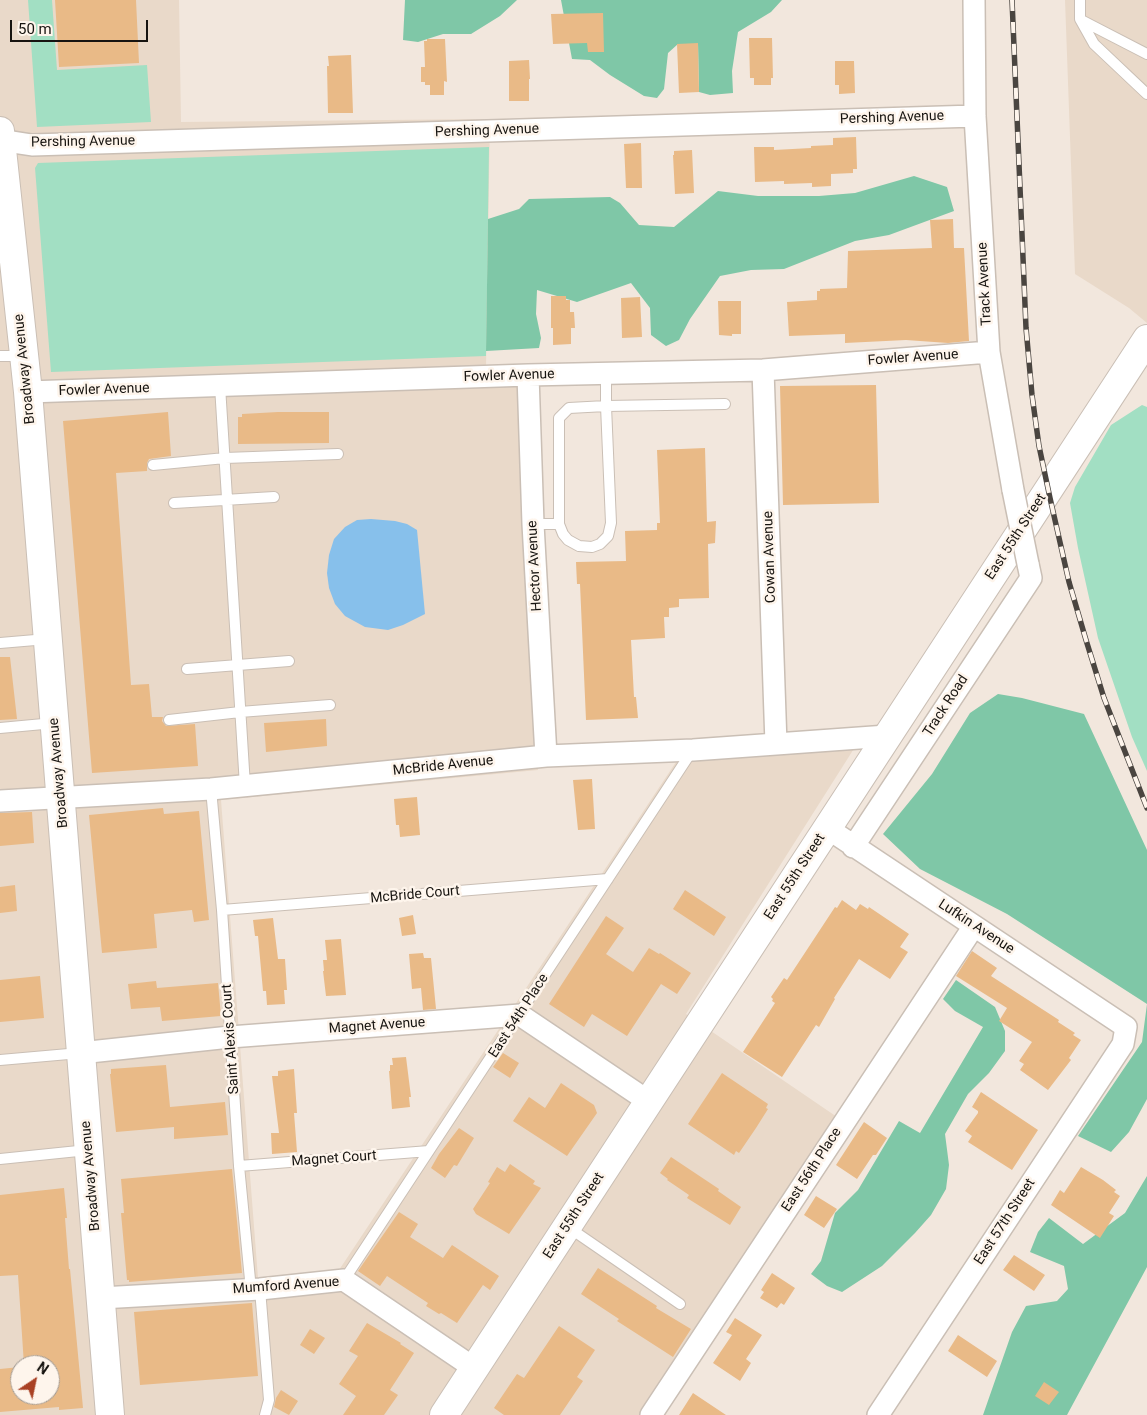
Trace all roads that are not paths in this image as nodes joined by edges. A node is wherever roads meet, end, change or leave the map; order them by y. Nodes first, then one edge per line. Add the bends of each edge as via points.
1 (974, 0) edge
2 (1080, 0) edge
3 (1080, 19) junction
4 (1147, 54) edge
5 (1147, 94) edge
6 (975, 116) junction
7 (0, 131) edge
8 (0, 140) edge
9 (1147, 339) edge
10 (989, 352) junction
11 (12, 356) edge
12 (763, 370) junction
13 (606, 374) junction
14 (528, 375) junction
15 (220, 386) junction
16 (28, 392) junction
17 (725, 404) dead end
18 (606, 406) junction
19 (338, 454) dead end
20 (224, 458) junction
21 (153, 465) dead end
22 (274, 497) dead end
23 (227, 500) junction
24 (174, 503) dead end
25 (533, 524) junction
26 (559, 524) junction
27 (1028, 564) joint
28 (48, 639) junction
29 (0, 642) edge
30 (289, 661) dead end
31 (237, 665) junction
32 (186, 669) dead end
33 (330, 705) dead end
34 (240, 712) junction
35 (169, 720) dead end
36 (55, 723) junction
37 (0, 728) edge
38 (887, 736) junction
39 (776, 744) junction
40 (693, 750) junction
41 (546, 756) junction
42 (244, 786) junction
43 (211, 789) junction
44 (61, 797) junction
45 (0, 801) edge
46 (827, 828) junction
47 (853, 847) junction
48 (608, 880) junction
49 (222, 910) junction
50 (974, 926) junction
51 (520, 1015) junction
52 (1126, 1027) joint
53 (230, 1037) junction
54 (80, 1053) junction
55 (0, 1060) edge
56 (648, 1102) junction
57 (88, 1150) junction
58 (429, 1152) junction
59 (0, 1159) edge
60 (239, 1166) junction
61 (567, 1226) junction
62 (344, 1280) junction
63 (256, 1290) junction
64 (102, 1298) junction
65 (680, 1304) dead end
66 (474, 1368) junction
67 (110, 1415) edge
68 (265, 1415) edge
69 (444, 1415) edge
70 (651, 1415) edge
71 (878, 1415) edge

1 - 6 street, Track Avenue
2 - 3 lane
3 - 4 lane
3 - 5 lane via 1094,44
6 - 8 street, Pershing Avenue via 32,145
6 - 10 street, Track Avenue
7 - 8 main road, Broadway Avenue
8 - 11 main road, Broadway Avenue
9 - 38 main road, East 55th Street
10 - 12 street, Fowler Avenue
10 - 27 street, Track Avenue, bridge
11 - 16 main road, Broadway Avenue
12 - 13 street, Fowler Avenue
12 - 39 street, Cowan Avenue
13 - 14 street, Fowler Avenue
13 - 18 lane
14 - 15 street, Fowler Avenue
14 - 25 street, Hector Avenue
15 - 16 street, Fowler Avenue
15 - 20 lane
16 - 28 main road, Broadway Avenue
17 - 18 lane
18 - 26 lane via 569,408 559,418
18 - 26 lane via 608,536 592,547 579,546 568,540
19 - 20 lane
20 - 21 lane
20 - 23 lane
22 - 23 lane
23 - 24 lane
23 - 31 lane
25 - 26 lane
25 - 41 street, Hector Avenue
27 - 47 street, Track Road via 1031,578
28 - 29 lane
28 - 36 main road, Broadway Avenue
30 - 31 lane
31 - 32 lane
31 - 34 lane
33 - 34 lane
34 - 35 lane
34 - 42 lane
36 - 37 lane
36 - 44 main road, Broadway Avenue
38 - 39 street, McBride Avenue
38 - 46 main road, East 55th Street
39 - 40 street, McBride Avenue
40 - 41 street, McBride Avenue
40 - 48 lane, East 54th Place
41 - 42 street, McBride Avenue
42 - 43 street, McBride Avenue
43 - 44 street, McBride Avenue
43 - 49 lane, Saint Alexis Court
44 - 45 street, McBride Avenue
44 - 54 main road, Broadway Avenue
46 - 47 street, Lufkin Avenue
46 - 56 main road, East 55th Street
47 - 50 street, Lufkin Avenue
48 - 49 lane, McBride Court
48 - 51 lane, East 54th Place
49 - 53 lane, Saint Alexis Court
50 - 52 street, Lufkin Avenue
50 - 70 street, East 56th Place
51 - 53 street, Magnet Avenue
51 - 56 street
51 - 58 lane, East 54th Place
52 - 71 street, East 57th Street via 1123,1044
53 - 54 street, Magnet Avenue
53 - 60 lane, Saint Alexis Court
54 - 55 lane
54 - 57 main road, Broadway Avenue
56 - 61 main road, East 55th Street
57 - 59 lane
57 - 64 main road, Broadway Avenue
58 - 60 lane, Magnet Court
58 - 62 lane, East 54th Place
60 - 63 lane, Saint Alexis Court
61 - 65 lane
61 - 66 main road, East 55th Street
62 - 63 street, Mumford Avenue
62 - 66 street, Mumford Avenue
63 - 64 street, Mumford Avenue
63 - 68 lane, Saint Alexis Court via 269,1400
64 - 67 main road, Broadway Avenue
66 - 69 main road, East 55th Street

